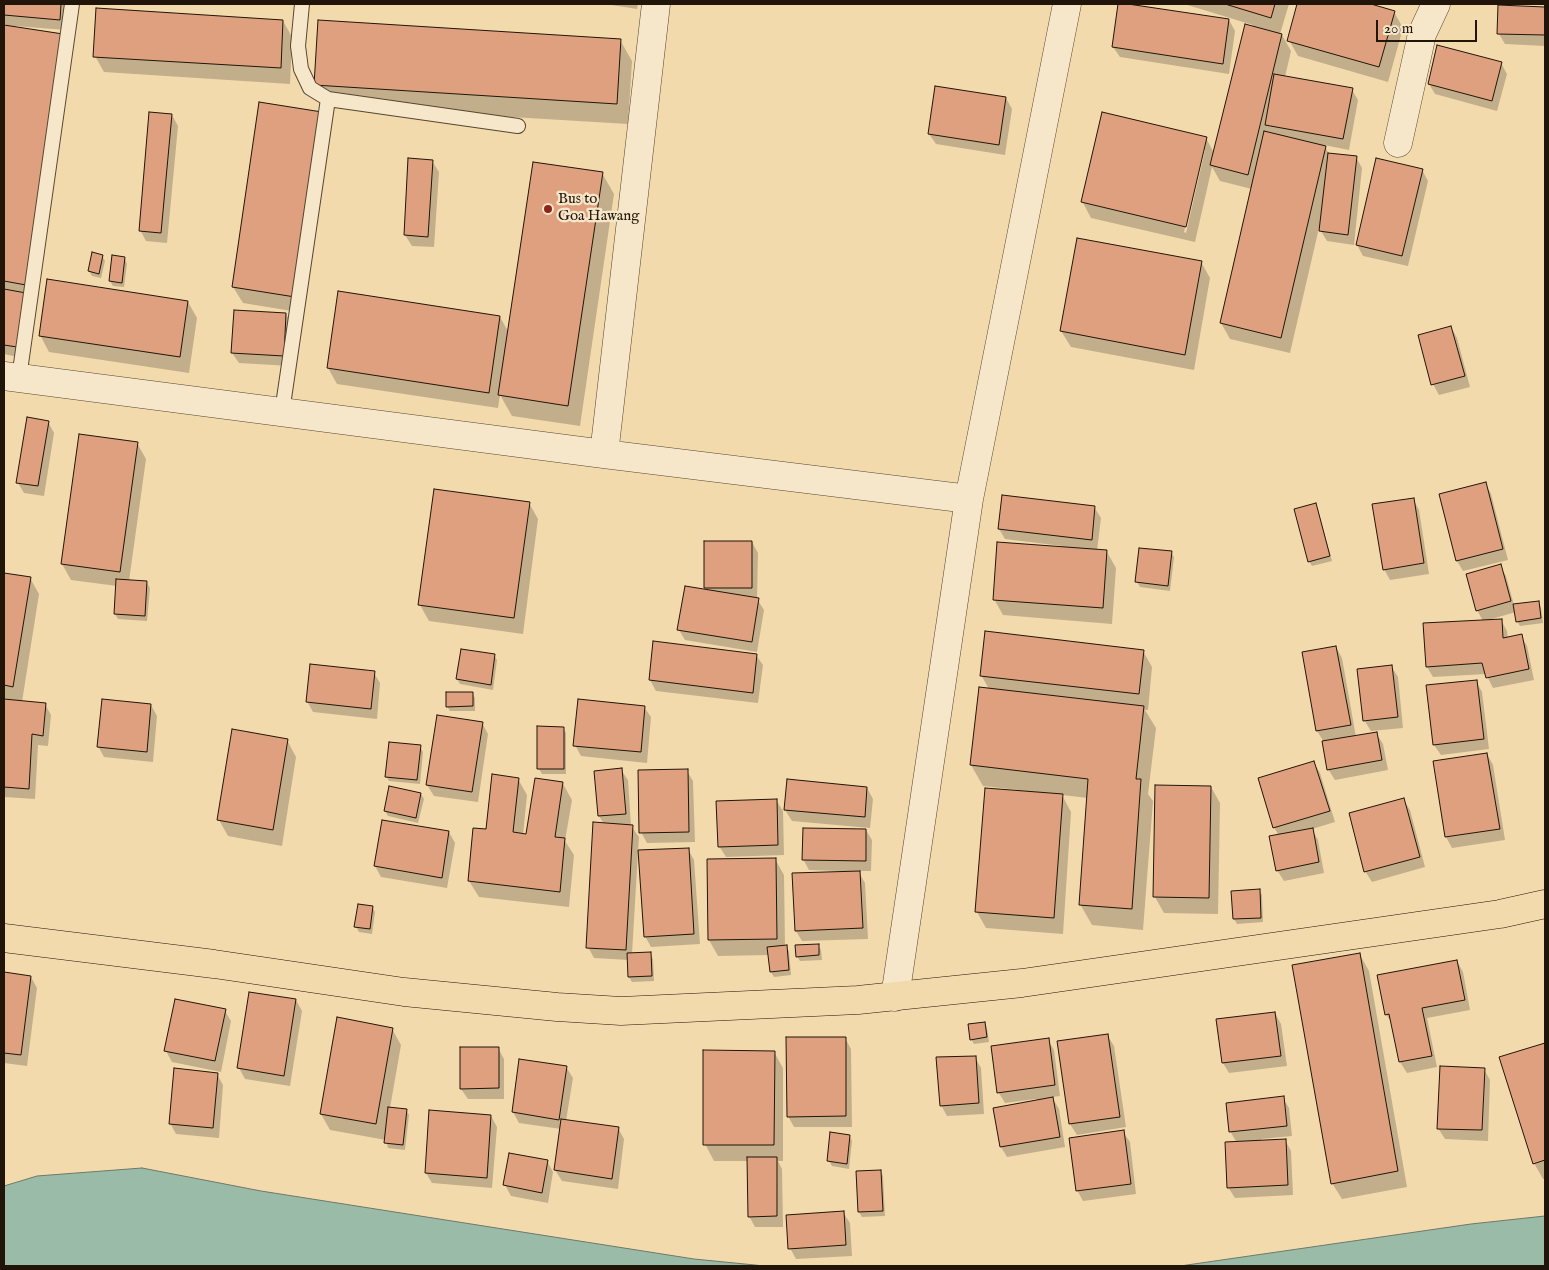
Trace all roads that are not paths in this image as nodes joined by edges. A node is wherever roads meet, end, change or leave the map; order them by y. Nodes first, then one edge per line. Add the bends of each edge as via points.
1 (72, 4) edge
2 (302, 4) edge
3 (656, 4) edge
4 (1067, 4) edge
5 (1436, 4) edge
6 (328, 99) junction
7 (518, 126) dead end
8 (1398, 143) dead end
9 (11, 377) edge
10 (282, 412) junction
11 (604, 454) junction
12 (969, 499) junction
13 (1545, 904) edge
14 (4, 938) edge
15 (895, 997) junction

1 - 9 lane
2 - 6 lane via 298,46 301,69 310,88
3 - 11 street
4 - 12 street
5 - 8 street via 1422,34
6 - 7 lane
6 - 10 lane
9 - 10 street
10 - 11 street
11 - 12 street
12 - 15 street
13 - 15 highway via 1500,914 1022,984
14 - 15 highway via 404,992 557,1007 631,1010

